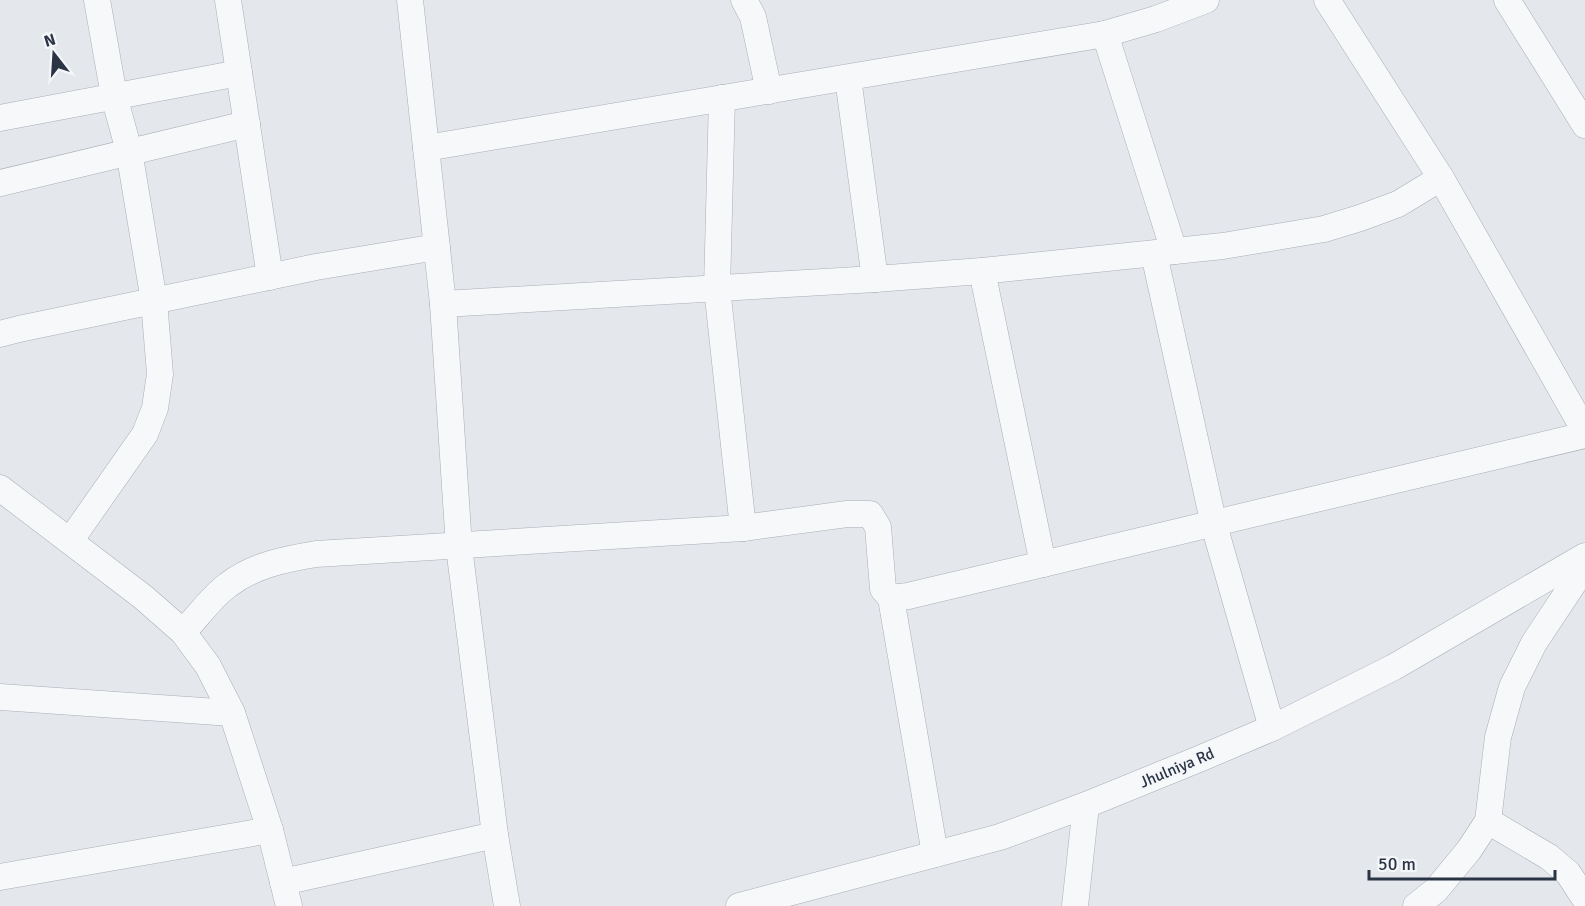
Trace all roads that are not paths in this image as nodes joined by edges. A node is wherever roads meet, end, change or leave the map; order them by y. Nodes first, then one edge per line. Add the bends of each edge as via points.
1 (97, 0) edge
2 (228, 0) edge
3 (410, 0) edge
4 (744, 0) edge
5 (1206, 0) edge
6 (1327, 0) edge
7 (1507, 0) edge
8 (1105, 34) junction
9 (239, 73) junction
10 (848, 78) junction
11 (769, 91) junction
12 (114, 96) junction
13 (722, 98) junction
14 (0, 118) edge
15 (247, 124) junction
16 (1585, 125) edge
17 (426, 148) junction
18 (129, 151) junction
19 (1441, 178) junction
20 (0, 183) edge
21 (436, 247) junction
22 (1164, 252) junction
23 (982, 271) junction
24 (270, 277) junction
25 (875, 279) junction
26 (717, 288) junction
27 (154, 301) junction
28 (443, 304) junction
29 (0, 334) edge
30 (1585, 433) edge
31 (0, 488) edge
32 (1214, 525) junction
33 (743, 528) junction
34 (70, 541) junction
35 (459, 547) junction
36 (1585, 556) edge
37 (1043, 564) junction
38 (1585, 566) edge
39 (891, 598) junction
40 (183, 632) junction
41 (0, 697) edge
42 (232, 713) junction
43 (1272, 728) junction
44 (1086, 805) junction
45 (1488, 821) junction
46 (270, 830) junction
47 (495, 836) junction
48 (935, 854) junction
49 (1577, 869) edge
50 (0, 877) edge
51 (286, 894) edge
52 (1585, 898) edge
53 (507, 906) edge
54 (739, 906) edge
55 (1075, 906) edge
56 (1416, 906) edge

1 - 12 street
2 - 9 street
3 - 17 street
4 - 11 street via 753,17
5 - 8 street
6 - 19 street
7 - 16 street
8 - 10 street
8 - 22 street
9 - 12 street
9 - 15 street
10 - 11 street
10 - 25 street
11 - 13 street
12 - 14 street
12 - 18 street
13 - 17 street
13 - 26 street
15 - 18 street
15 - 24 street
17 - 21 street
18 - 20 street
18 - 27 street
19 - 22 street via 1398,204 1324,229
19 - 30 street
21 - 24 street
21 - 28 street
22 - 23 street
22 - 32 street
23 - 25 street
23 - 37 street
24 - 27 street
25 - 26 street
26 - 28 street
26 - 33 street
27 - 29 street
27 - 34 street via 160,374 155,408 145,434
28 - 35 street
30 - 32 street
31 - 34 street
32 - 37 street
32 - 43 street
33 - 35 street
33 - 39 street via 870,514 878,527 883,589
34 - 40 street
35 - 40 street via 288,558 259,567 228,585
35 - 47 street
36 - 43 street, Jhulniya Rd via 1394,667
37 - 39 street
38 - 45 street via 1534,643 1512,687 1498,737
39 - 48 street
40 - 42 street via 208,666
41 - 42 street
42 - 46 street
43 - 44 street, Jhulniya Rd
44 - 48 street, Jhulniya Rd via 1000,837
44 - 55 street
45 - 49 street
45 - 56 street via 1436,890
46 - 50 street
46 - 51 street
47 - 51 street
47 - 53 street
48 - 54 street, Jhulniya Rd
49 - 52 street

